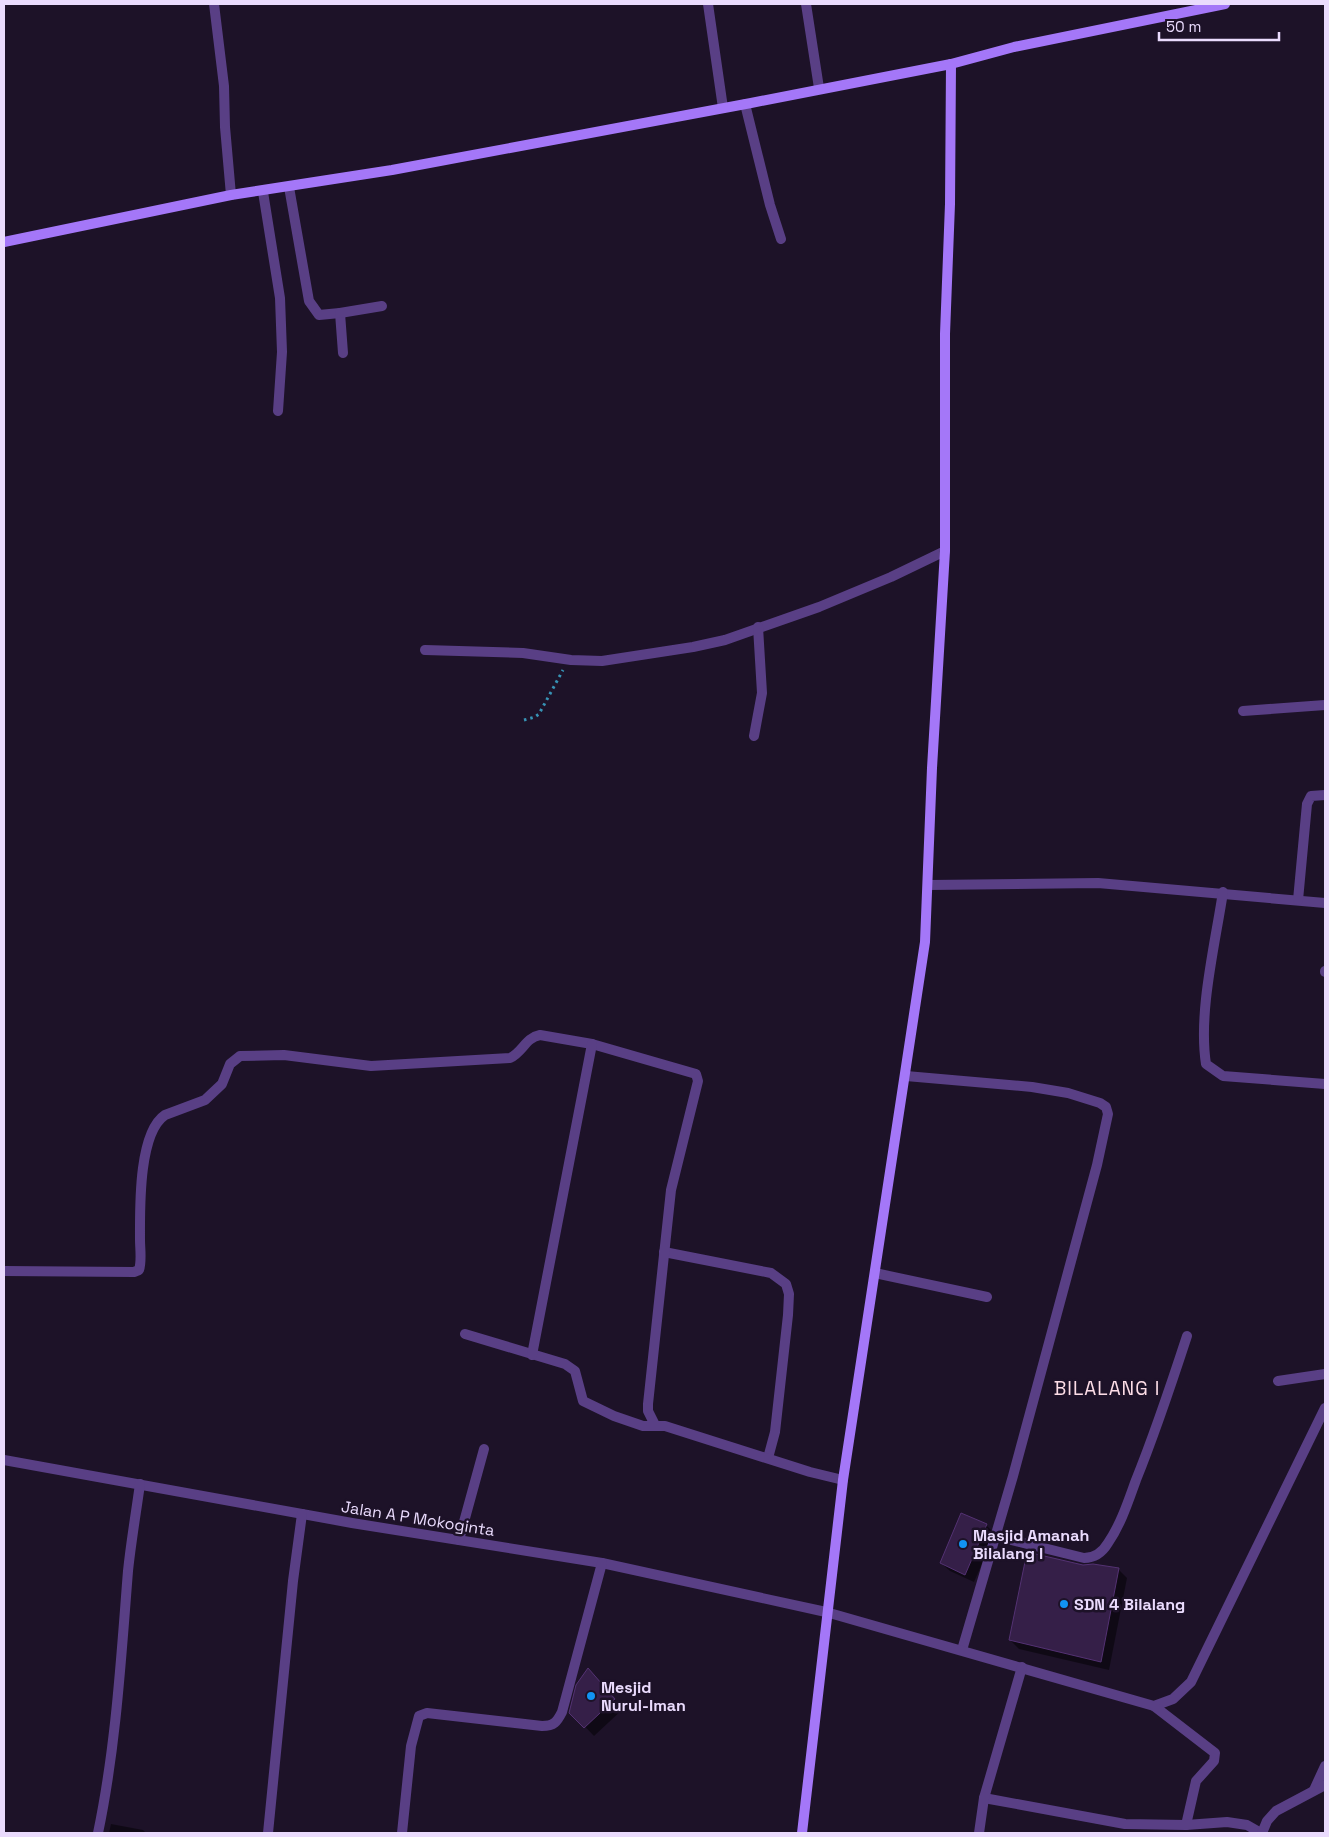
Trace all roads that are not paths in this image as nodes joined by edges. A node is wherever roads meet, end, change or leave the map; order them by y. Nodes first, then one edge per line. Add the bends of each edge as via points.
1 (214, 4) edge
2 (708, 4) edge
3 (806, 4) edge
4 (1225, 4) edge
5 (951, 64) junction
6 (819, 88) junction
7 (745, 104) junction
8 (723, 108) junction
9 (289, 187) junction
10 (263, 192) junction
11 (231, 195) junction
12 (782, 239) dead end
13 (4, 242) edge
14 (382, 306) dead end
15 (340, 313) junction
16 (343, 353) dead end
17 (278, 411) dead end
18 (945, 551) junction
19 (758, 627) junction
20 (425, 650) dead end
21 (1325, 705) edge
22 (1243, 711) dead end
23 (754, 736) dead end
24 (1325, 795) edge
25 (929, 885) junction
26 (1223, 892) junction
27 (1298, 900) junction
28 (1325, 903) edge
29 (592, 1044) junction
30 (906, 1076) junction
31 (1325, 1084) edge
32 (664, 1252) junction
33 (4, 1271) edge
34 (875, 1273) junction
35 (987, 1297) dead end
36 (465, 1334) dead end
37 (1187, 1336) dead end
38 (532, 1355) junction
39 (1325, 1374) edge
40 (1278, 1381) dead end
41 (1325, 1408) edge
42 (655, 1425) junction
43 (484, 1449) dead end
44 (768, 1458) junction
45 (4, 1460) edge
46 (843, 1480) junction
47 (140, 1484) junction
48 (302, 1514) junction
49 (995, 1536) junction
50 (459, 1540) junction
51 (602, 1563) junction
52 (826, 1612) junction
53 (962, 1650) junction
54 (1022, 1667) junction
55 (1154, 1706) junction
56 (1325, 1766) edge
57 (1325, 1785) edge
58 (1314, 1790) junction
59 (984, 1798) junction
60 (1186, 1825) junction
61 (98, 1833) edge
62 (268, 1833) edge
63 (402, 1833) edge
64 (802, 1833) edge
65 (979, 1833) edge
66 (1261, 1833) edge

1 - 11 street via 224,86
2 - 8 street
3 - 6 street
4 - 5 street via 1014,47
5 - 6 street
5 - 18 street via 945,334
6 - 7 street
7 - 8 street
7 - 12 street via 770,205
8 - 9 street
9 - 10 street
9 - 15 street via 309,301 319,315
10 - 11 street
10 - 17 street via 280,298 282,352
11 - 13 street
14 - 15 street
15 - 16 street
18 - 19 street via 843,597
18 - 25 street via 932,768
19 - 20 street via 725,640 693,647 602,661 523,653
19 - 23 street via 762,693
21 - 22 street
24 - 27 street via 1311,796 1307,804
25 - 26 street via 1098,883
25 - 30 street via 925,942
26 - 27 street
26 - 31 street via 1205,1018 1203,1045 1206,1064 1223,1076
27 - 28 street
29 - 32 street via 697,1076 672,1185
29 - 33 street via 540,1035 532,1037 518,1055 510,1058 371,1066 284,1055 240,1056 230,1064 222,1084 204,1100 166,1115 154,1128 144,1165 139,1270
29 - 38 street
30 - 34 street
30 - 49 street via 1032,1087 1089,1098 1108,1111 1099,1158
32 - 42 street via 648,1404
32 - 44 street via 771,1273 786,1284 788,1315 775,1432
34 - 35 street
34 - 46 street
36 - 38 street
37 - 49 street via 1158,1425 1120,1521 1100,1553 1084,1558
38 - 42 street via 565,1364 575,1371 582,1398 588,1404 643,1426
39 - 40 street
41 - 55 street via 1191,1682 1173,1699
42 - 44 street
43 - 50 street
44 - 46 street
45 - 47 street, Jalan A P Mokoginta
46 - 52 street
47 - 48 street, Jalan A P Mokoginta
47 - 61 street via 128,1571 121,1678
48 - 50 street, Jalan A P Mokoginta
48 - 62 street via 292,1581
49 - 53 street
50 - 51 street, Jalan A P Mokoginta
51 - 52 street, Jalan A P Mokoginta
51 - 63 street via 557,1722 542,1726 427,1713 419,1716 411,1746
52 - 53 street, Jalan A P Mokoginta
52 - 64 street
53 - 54 street, Jalan A P Mokoginta
54 - 55 street, Jalan A P Mokoginta
54 - 59 street
55 - 60 street via 1215,1753 1214,1761 1196,1781
56 - 58 street
57 - 58 street
58 - 66 street via 1271,1816
59 - 60 street via 1125,1824
59 - 65 street
60 - 66 street via 1227,1822 1247,1825

